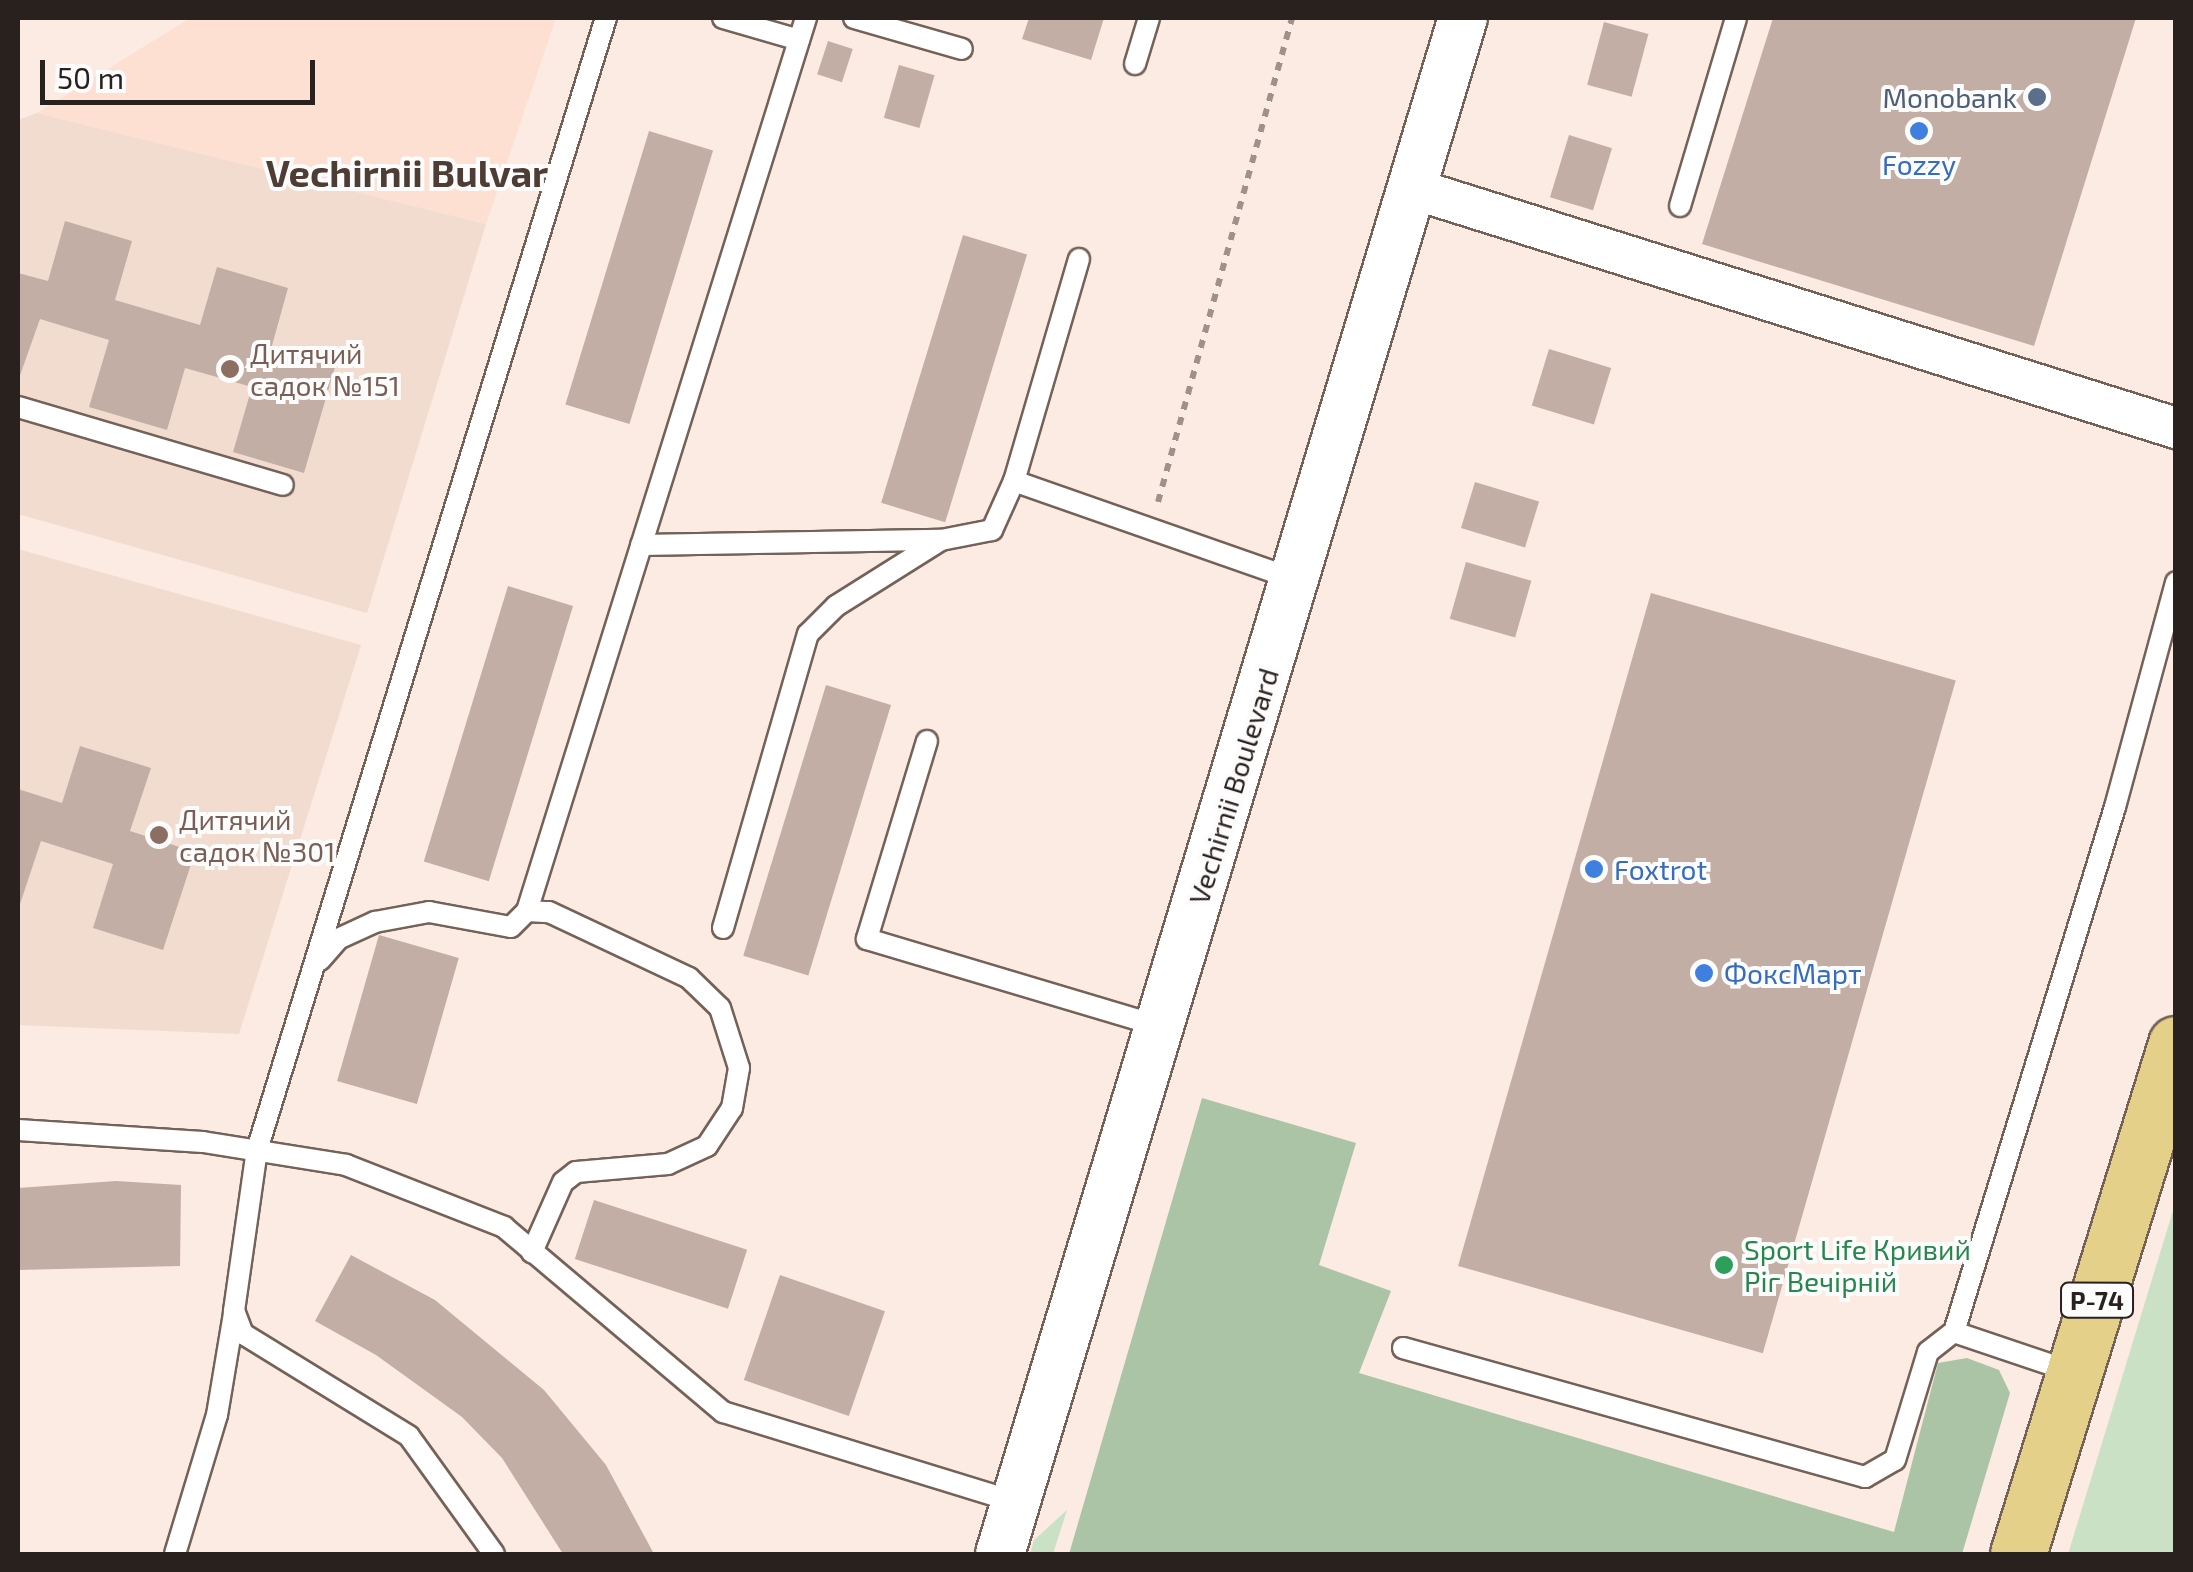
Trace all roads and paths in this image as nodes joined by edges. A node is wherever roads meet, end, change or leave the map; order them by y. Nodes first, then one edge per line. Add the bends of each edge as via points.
1 (606, 18) edge
2 (723, 18) edge
3 (806, 18) edge
4 (854, 18) edge
5 (1148, 18) edge
6 (1292, 18) edge
7 (1464, 18) edge
8 (1736, 18) edge
9 (799, 40) junction
10 (962, 49) dead end
11 (1135, 64) dead end
12 (1411, 188) junction
13 (1680, 206) dead end
14 (1079, 259) dead end
15 (18, 407) edge
16 (2176, 428) edge
17 (1014, 481) junction
18 (283, 485) dead end
19 (1151, 527) junction
20 (940, 540) junction
21 (641, 546) junction
22 (1296, 580) junction
23 (2176, 582) edge
24 (927, 741) dead end
25 (526, 910) junction
26 (723, 928) dead end
27 (313, 969) junction
28 (1159, 1026) junction
29 (2176, 1044) edge
30 (18, 1130) edge
31 (257, 1150) junction
32 (532, 1252) junction
33 (234, 1310) junction
34 (1954, 1332) junction
35 (1403, 1348) dead end
36 (2074, 1373) junction
37 (1016, 1502) junction
38 (175, 1554) edge
39 (494, 1554) edge
40 (1000, 1554) edge
41 (2018, 1554) edge

1 - 27 lane
2 - 9 lane
3 - 9 lane
4 - 10 lane
5 - 11 lane
6 - 19 path
7 - 12 street, Vechirnii Boulevard
8 - 13 lane
9 - 21 lane
12 - 16 street
12 - 22 street, Vechirnii Boulevard
14 - 17 lane
15 - 18 lane
17 - 19 lane
17 - 20 lane via 992,530
19 - 22 lane
20 - 21 lane
20 - 26 lane via 836,606 808,634
21 - 25 lane
22 - 28 street, Vechirnii Boulevard
23 - 34 lane via 2115,807
24 - 28 lane via 867,939
25 - 27 lane via 511,927 430,912 375,922 338,939
25 - 32 lane via 549,912 689,978 720,1008 739,1068 732,1108 707,1146 668,1164 576,1172 563,1182
27 - 31 lane
28 - 37 street, Vechirnii Boulevard
29 - 36 main road, Р-74
30 - 31 lane
31 - 32 lane via 346,1165 504,1227
31 - 33 lane
32 - 37 lane via 723,1412
33 - 38 lane via 217,1415
33 - 39 lane via 243,1334 408,1436
34 - 35 lane via 1928,1352 1895,1460 1865,1477
34 - 36 lane
36 - 41 main road, Р-74
37 - 40 street, Vechirnii Boulevard

